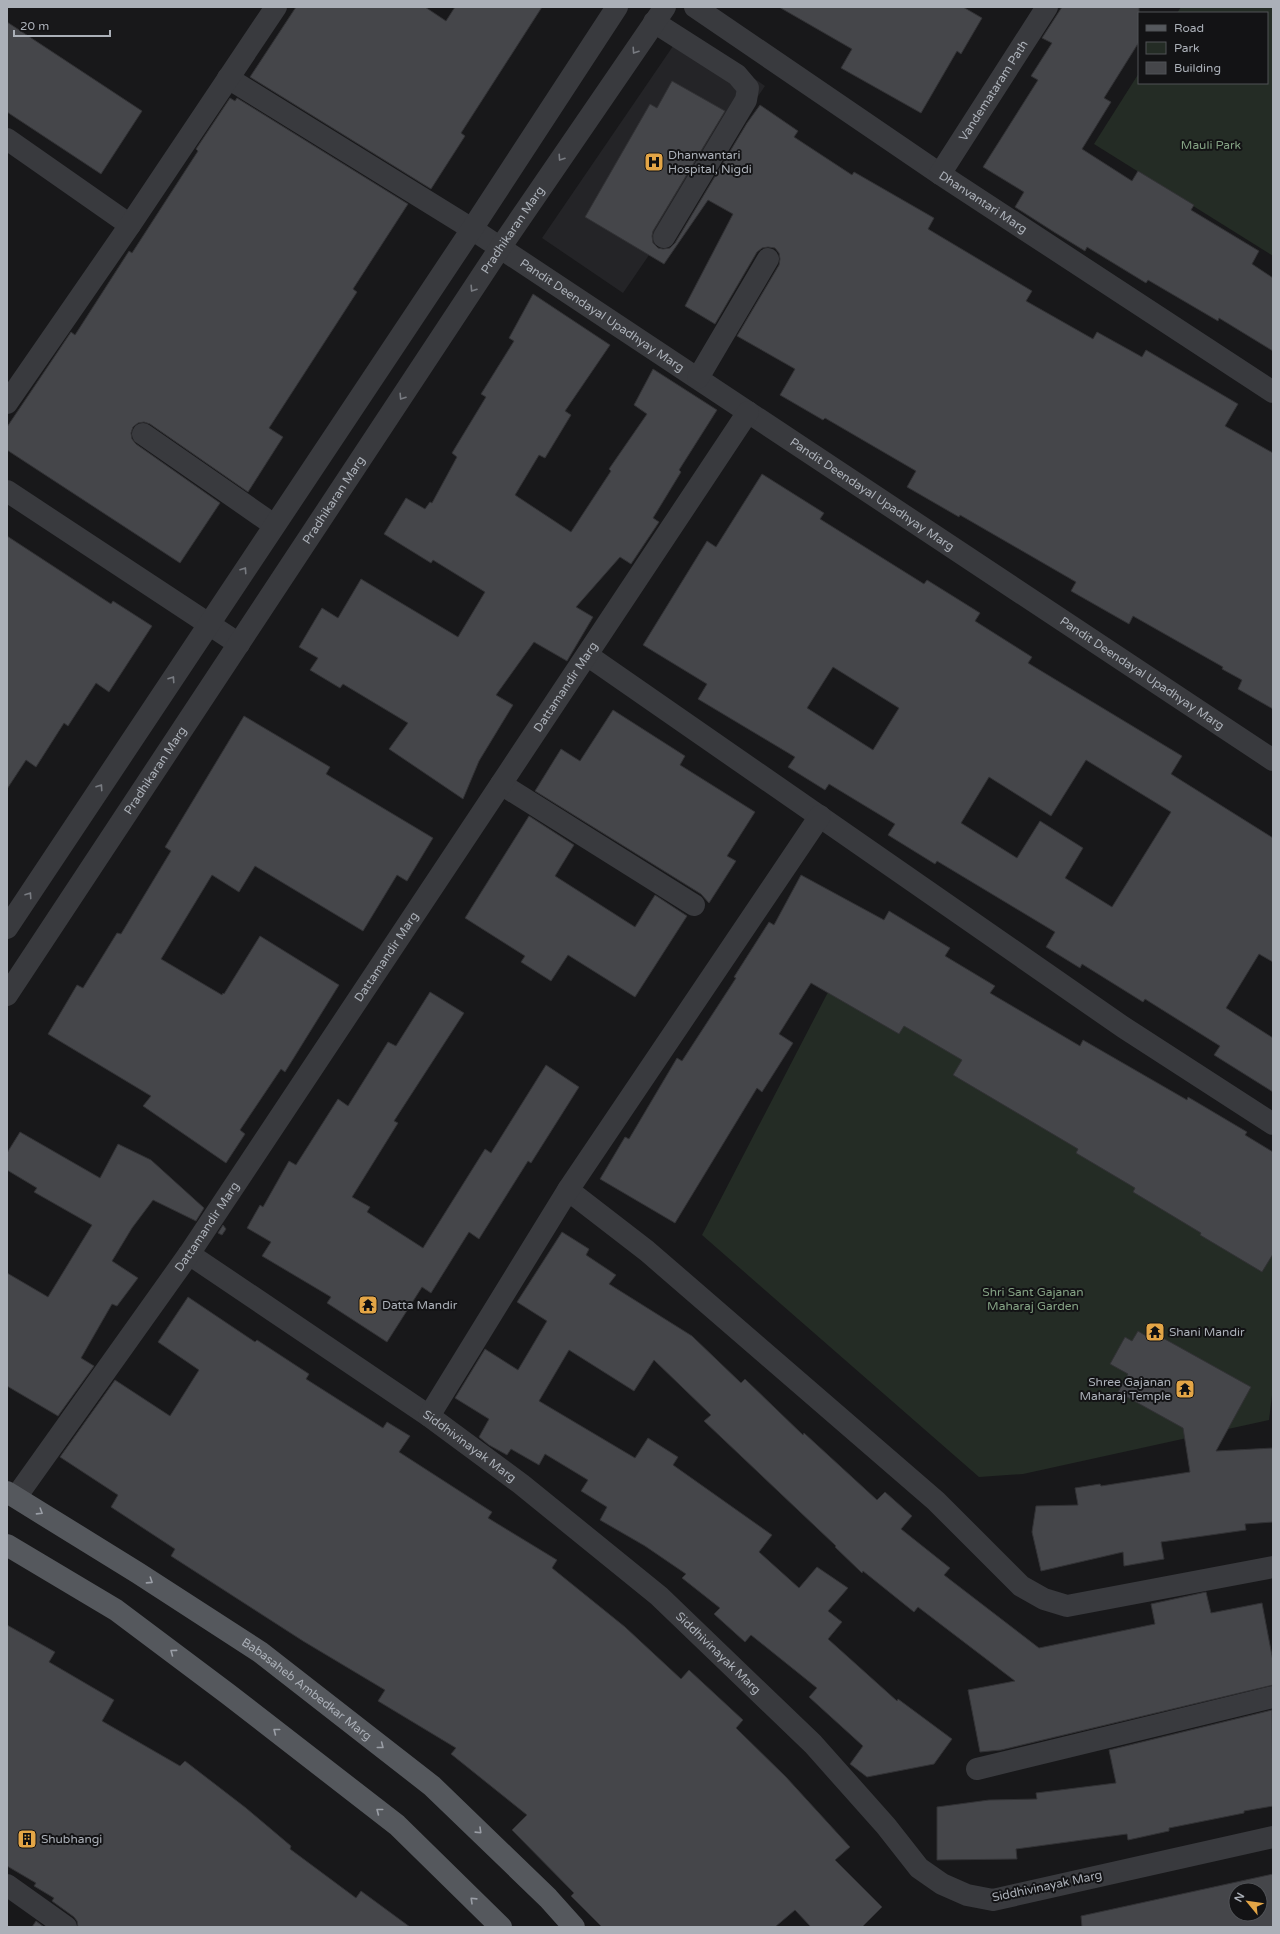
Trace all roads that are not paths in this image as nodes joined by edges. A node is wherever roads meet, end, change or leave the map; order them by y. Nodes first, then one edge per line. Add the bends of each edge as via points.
1 (276, 7) edge
2 (617, 7) edge
3 (696, 7) edge
4 (1047, 7) edge
5 (660, 15) edge
6 (228, 78) junction
7 (7, 138) edge
8 (940, 174) junction
9 (130, 225) junction
10 (472, 229) junction
11 (664, 237) dead end
12 (500, 248) junction
13 (768, 259) dead end
14 (698, 378) junction
15 (1273, 392) edge
16 (7, 403) edge
17 (748, 412) junction
18 (143, 434) dead end
19 (7, 491) edge
20 (274, 525) junction
21 (209, 623) junction
22 (239, 644) junction
23 (587, 655) junction
24 (1273, 760) edge
25 (501, 784) junction
26 (820, 816) junction
27 (694, 905) dead end
28 (7, 928) edge
29 (7, 995) edge
30 (1273, 1124) edge
31 (568, 1190) junction
32 (189, 1254) junction
33 (429, 1416) junction
34 (12, 1494) edge
35 (7, 1544) edge
36 (1273, 1567) edge
37 (1273, 1697) edge
38 (977, 1769) dead end
39 (1273, 1837) edge
40 (7, 1885) edge
41 (66, 1927) edge
42 (501, 1927) edge
43 (574, 1927) edge

1 - 6 street
2 - 10 street
3 - 8 street, Dhanvantari Marg
4 - 8 street, Vandemataram Path
5 - 11 street via 737,75 748,88 746,100
5 -> 12 street, Pradhikaran Marg
6 - 9 street
6 - 10 street, Pandit Deendayal Upadhyay Marg
7 - 9 street
8 - 15 street, Dhanvantari Marg
9 - 16 street
10 - 12 street, Pandit Deendayal Upadhyay Marg
10 - 20 street
12 - 14 street, Pandit Deendayal Upadhyay Marg
12 -> 22 street, Pradhikaran Marg
13 - 14 street
14 - 17 street, Pandit Deendayal Upadhyay Marg
17 - 23 street, Dattamandir Marg
17 - 24 street, Pandit Deendayal Upadhyay Marg
18 - 20 street
19 - 21 street
21 -> 20 street
21 - 22 street
28 -> 21 street
22 - 29 street, Pradhikaran Marg
23 - 25 street, Dattamandir Marg
23 - 26 street
25 - 27 street
25 - 32 street, Dattamandir Marg
26 - 30 street via 1123,1027
26 - 31 street
31 - 33 street
31 - 36 street via 647,1251 936,1501 1021,1586 1044,1599 1067,1606
32 - 33 street, Siddhivinayak Marg
32 - 34 street, Dattamandir Marg
33 - 39 street, Siddhivinayak Marg via 514,1478 659,1596 813,1744 886,1826 919,1868 942,1884 967,1895 993,1900
34 -> 43 main road, Babasaheb Ambedkar Marg via 260,1652 432,1786 548,1898
42 -> 35 main road via 397,1825 235,1699 116,1610
37 - 38 street
40 - 41 street

